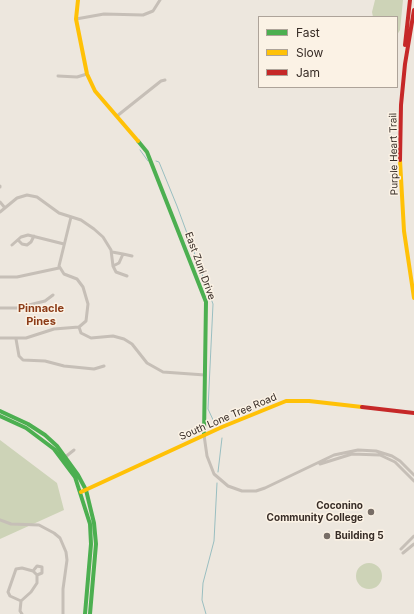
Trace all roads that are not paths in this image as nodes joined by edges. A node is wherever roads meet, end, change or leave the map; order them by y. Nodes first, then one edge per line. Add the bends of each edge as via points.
1 (78, 0) edge
2 (160, 0) edge
3 (410, 0) edge
4 (414, 10) edge
5 (76, 19) junction
6 (405, 64) junction
7 (87, 74) junction
8 (58, 76) dead end
9 (165, 80) dead end
10 (117, 116) junction
11 (0, 202) edge
12 (5, 208) junction
13 (0, 212) edge
14 (71, 217) junction
15 (34, 236) junction
16 (18, 240) junction
17 (64, 244) junction
18 (12, 245) dead end
19 (112, 252) junction
20 (123, 254) junction
21 (132, 256) dead end
22 (114, 266) junction
23 (60, 268) junction
24 (127, 276) dead end
25 (0, 277) edge
26 (53, 295) dead end
27 (414, 298) edge
28 (0, 308) edge
29 (79, 327) junction
30 (0, 338) edge
31 (16, 339) junction
32 (104, 366) dead end
33 (205, 375) junction
34 (0, 411) edge
35 (414, 414) edge
36 (0, 416) edge
37 (204, 435) junction
38 (74, 450) dead end
39 (64, 458) junction
40 (318, 464) junction
41 (414, 475) edge
42 (414, 481) edge
43 (84, 491) junction
44 (0, 520) edge
45 (414, 536) edge
46 (414, 544) edge
47 (401, 549) dead end
48 (404, 553) dead end
49 (33, 571) junction
50 (37, 575) junction
51 (21, 601) junction
52 (22, 614) edge
53 (63, 614) edge
54 (85, 614) edge
55 (90, 614) edge

1 - 5 main road, East Zuni Drive
2 - 5 street via 153,11 143,15 104,14
3 - 6 main road
4 - 6 main road, Purple Heart Trail
5 - 7 main road, East Zuni Drive
6 - 27 main road, Purple Heart Trail via 400,154 404,232
7 - 8 street via 77,77
7 - 10 main road, East Zuni Drive via 95,91
9 - 10 street
10 - 33 main road, East Zuni Drive via 147,152 206,302
11 - 12 street
12 - 13 street
12 - 14 street via 17,198 30,196 37,197 59,213
14 - 17 street
14 - 19 street via 88,224 103,237
15 - 16 street via 25,235
15 - 16 street via 27,245
15 - 17 street
16 - 18 street
17 - 23 street
19 - 20 street
19 - 22 street
20 - 21 street
20 - 22 street via 119,263
22 - 24 street via 116,272
23 - 25 street via 17,277
23 - 29 street via 64,274 79,281 87,295 87,317
26 - 28 street via 45,301 17,308
29 - 31 street via 54,329
29 - 33 street via 82,333 91,338 113,336 124,339 132,344 147,363 163,372
30 - 31 street
31 - 32 street via 18,354 24,360 94,369
33 - 37 main road, East Zuni Drive
34 - 39 main road via 45,435
35 - 37 main road, South Lone Tree Road via 296,400 275,404
36 - 39 main road via 26,428
37 - 40 street, East Zuni Drive via 210,467 220,481 235,489 249,491 264,488
37 - 43 main road, South Lone Tree Road
38 - 39 street
39 - 43 main road
40 - 41 street, East Zuni Drive via 343,452 371,450 392,456
40 - 42 street, East Zuni Drive via 352,454 380,455 395,462
43 - 54 main road via 91,544
43 - 55 main road via 94,523 96,544
44 - 53 street via 11,524 39,525 60,538 67,560
45 - 47 street
46 - 48 street
49 - 50 street
49 - 50 street via 37,566 42,567 42,573
49 - 51 street via 22,568 16,570 8,592 10,596
50 - 51 street via 31,592
51 - 52 street

